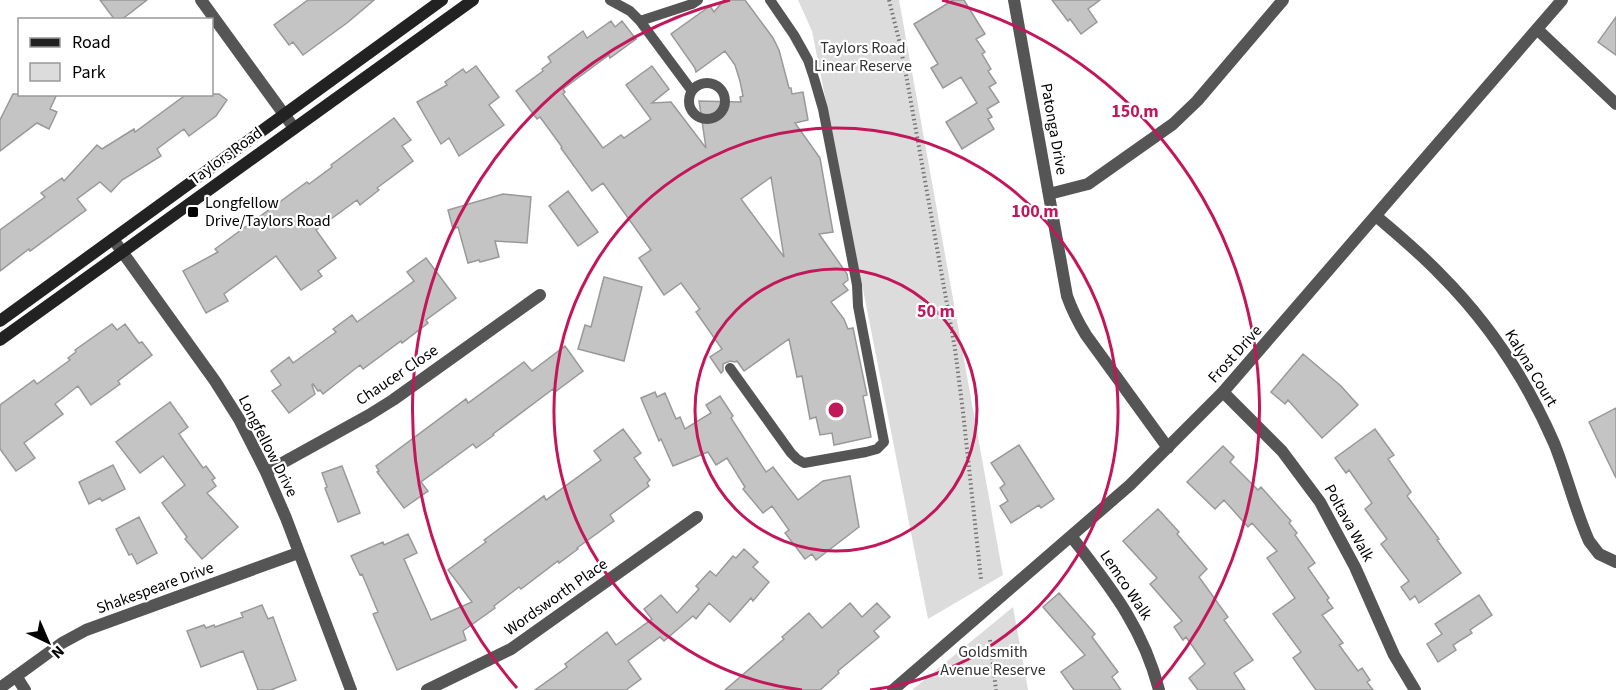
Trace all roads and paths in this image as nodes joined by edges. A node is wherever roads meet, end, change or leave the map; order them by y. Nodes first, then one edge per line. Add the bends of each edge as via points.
1 (201, 0) edge
2 (442, 0) edge
3 (473, 0) edge
4 (610, 0) edge
5 (698, 0) edge
6 (770, 0) edge
7 (889, 0) edge
8 (1014, 0) edge
9 (1283, 0) edge
10 (1562, 0) edge
11 (640, 21) junction
12 (1537, 29) junction
13 (692, 91) dead end
14 (1616, 104) edge
15 (284, 114) junction
16 (294, 128) junction
17 (1049, 194) junction
18 (1376, 216) junction
19 (113, 239) junction
20 (122, 252) junction
21 (540, 295) dead end
22 (0, 321) edge
23 (0, 340) edge
24 (730, 369) dead end
25 (1223, 393) junction
26 (1168, 448) junction
27 (266, 472) junction
28 (696, 516) dead end
29 (1071, 536) junction
30 (298, 553) junction
31 (1616, 562) edge
32 (981, 579) dead end
33 (990, 640) dead end
34 (16, 676) junction
35 (0, 688) edge
36 (25, 690) edge
37 (351, 690) edge
38 (427, 690) edge
39 (893, 690) edge
40 (996, 690) edge
41 (1159, 690) edge
42 (1414, 690) edge

1 - 15 street
2 - 15 main road, Taylors Road
3 - 16 main road, Taylors Road
4 - 11 lane
5 - 11 lane
6 - 24 lane via 808,60 817,88 884,442 866,452 804,463 790,453
7 - 32 path via 955,349
8 - 17 street, Patonga Drive
9 - 17 street via 1173,124 1088,184
10 - 12 street, Frost Drive
11 - 13 lane
12 - 14 street
12 - 18 street, Frost Drive
15 - 16 street
15 - 19 main road, Taylors Road
16 - 20 main road, Taylors Road
17 - 26 street, Patonga Drive via 1067,296 1076,320
18 - 25 street, Frost Drive
18 - 31 street, Kalyna Court via 1448,282 1510,360 1554,444 1589,541 1599,554
19 - 20 street, Longfellow Drive
19 - 22 main road, Taylors Road
20 - 23 main road, Taylors Road
20 - 27 street, Longfellow Drive via 215,381
21 - 27 street, Chaucer Close via 393,400
25 - 26 street, Frost Drive
25 - 42 street, Poltava Walk via 1282,451 1320,502
26 - 29 street, Frost Drive
27 - 30 street, Longfellow Drive
28 - 38 street, Wordsworth Place via 511,649
29 - 39 street, Frost Drive
29 - 41 street, Lemco Walk via 1129,616
30 - 34 street, Shakespeare Drive via 86,630
30 - 37 street, Longfellow Drive
33 - 40 path
34 - 35 street, Shakespeare Drive
34 - 36 street

